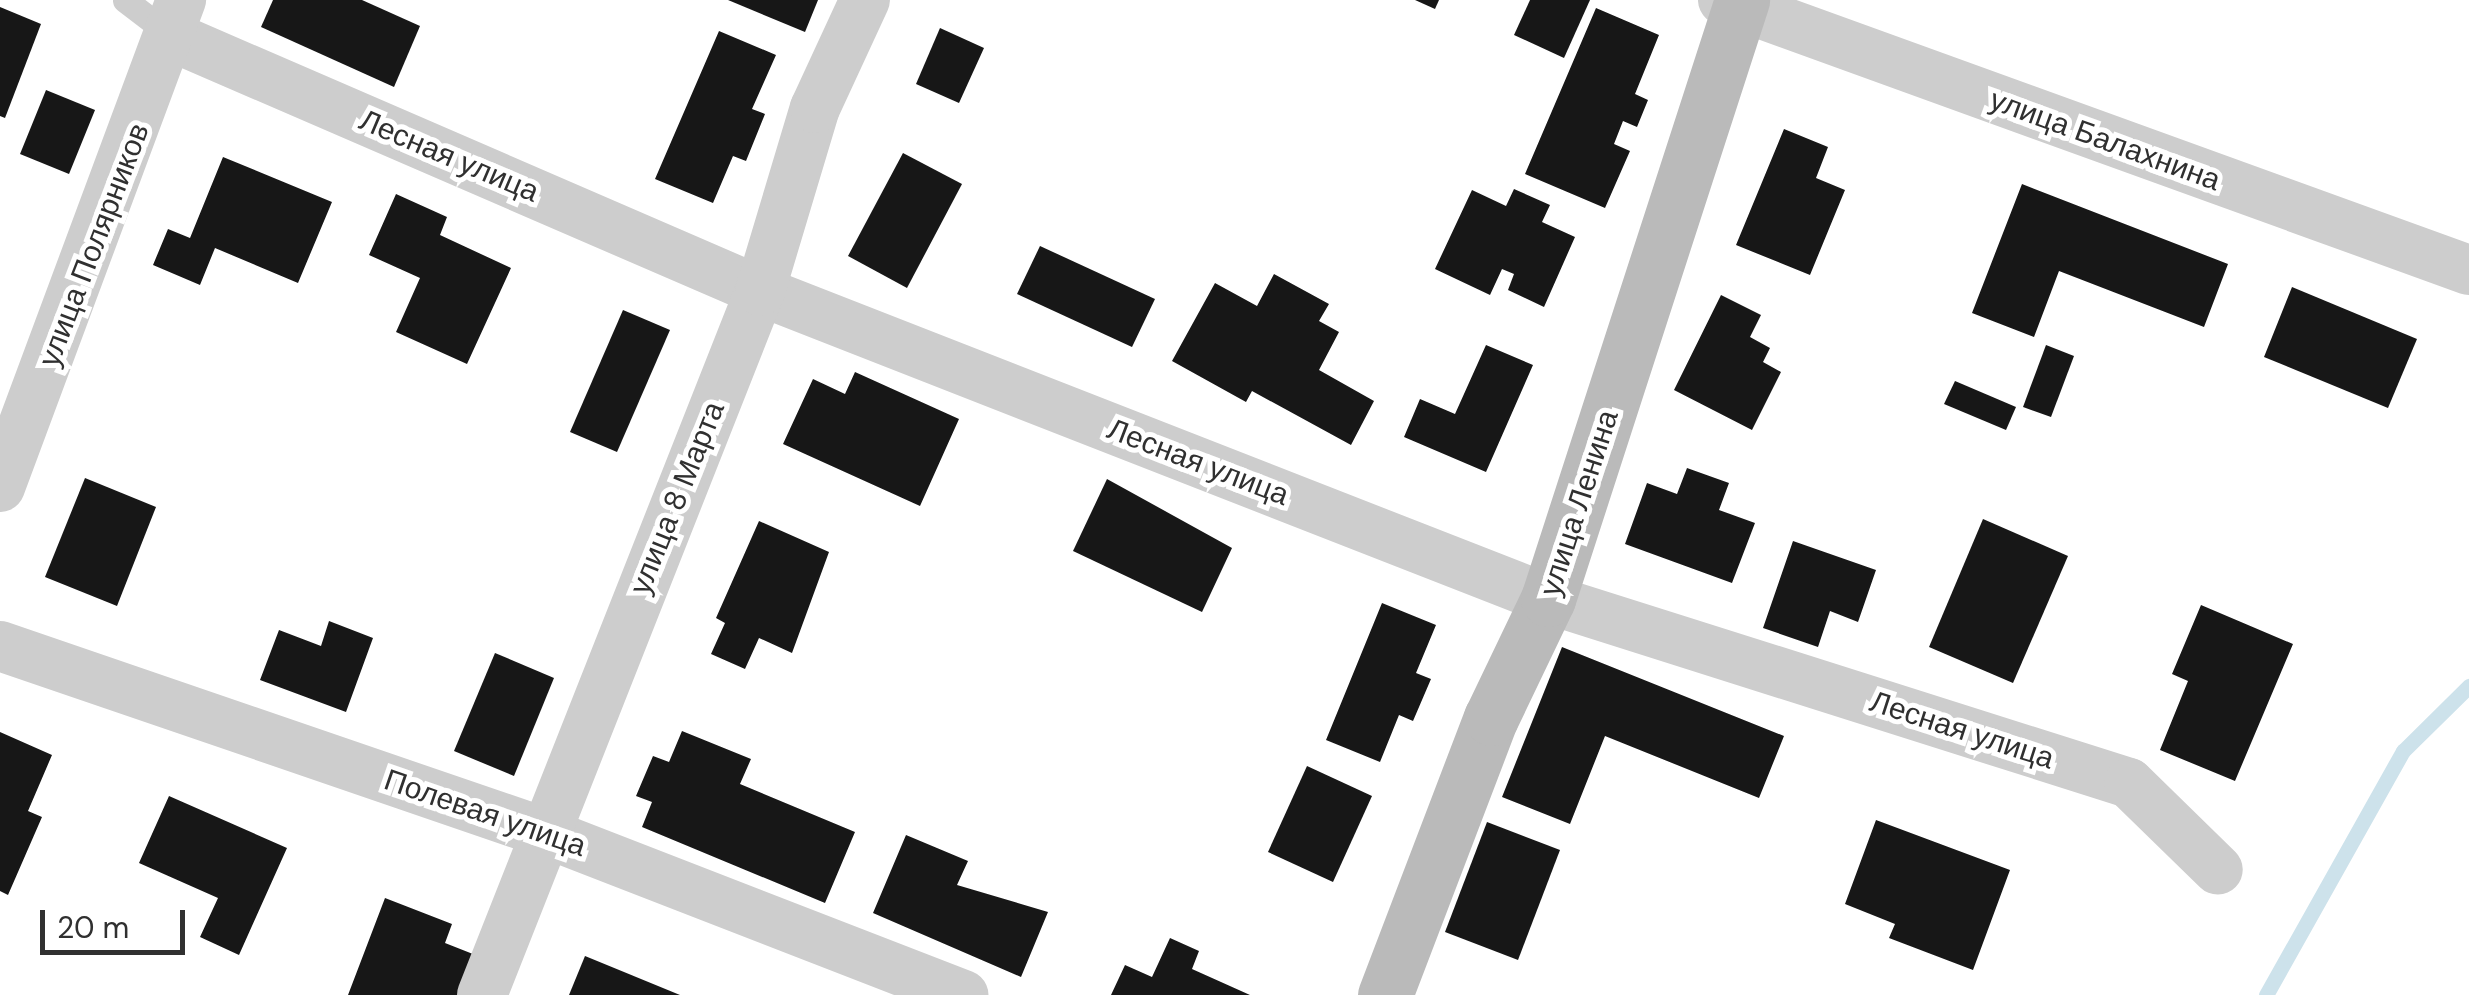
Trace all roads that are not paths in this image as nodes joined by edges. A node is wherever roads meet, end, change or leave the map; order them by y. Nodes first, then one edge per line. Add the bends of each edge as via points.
1 (125, 0) edge
2 (865, 0) edge
3 (1735, 3) edge
4 (177, 18) edge
5 (2469, 270) edge
6 (760, 290) junction
7 (0, 488) edge
8 (1548, 599) junction
9 (0, 646) edge
10 (543, 832) junction
11 (2218, 870) dead end
12 (482, 995) edge
13 (964, 995) edge
14 (1385, 995) edge

1 - 4 lane
2 - 6 street, улица 8 Марта via 816,108
3 - 5 street, улица Балахнина
3 - 8 street, улица Ленина
4 - 6 street, Лесная улица
4 - 7 street, улица Полярников
6 - 8 street, Лесная улица
6 - 10 street, улица 8 Марта
8 - 11 street, Лесная улица via 2129,783
8 - 14 street, улица Ленина via 1491,718
9 - 10 street, Полевая улица
10 - 12 street, улица 8 Марта
10 - 13 street, Полевая улица

